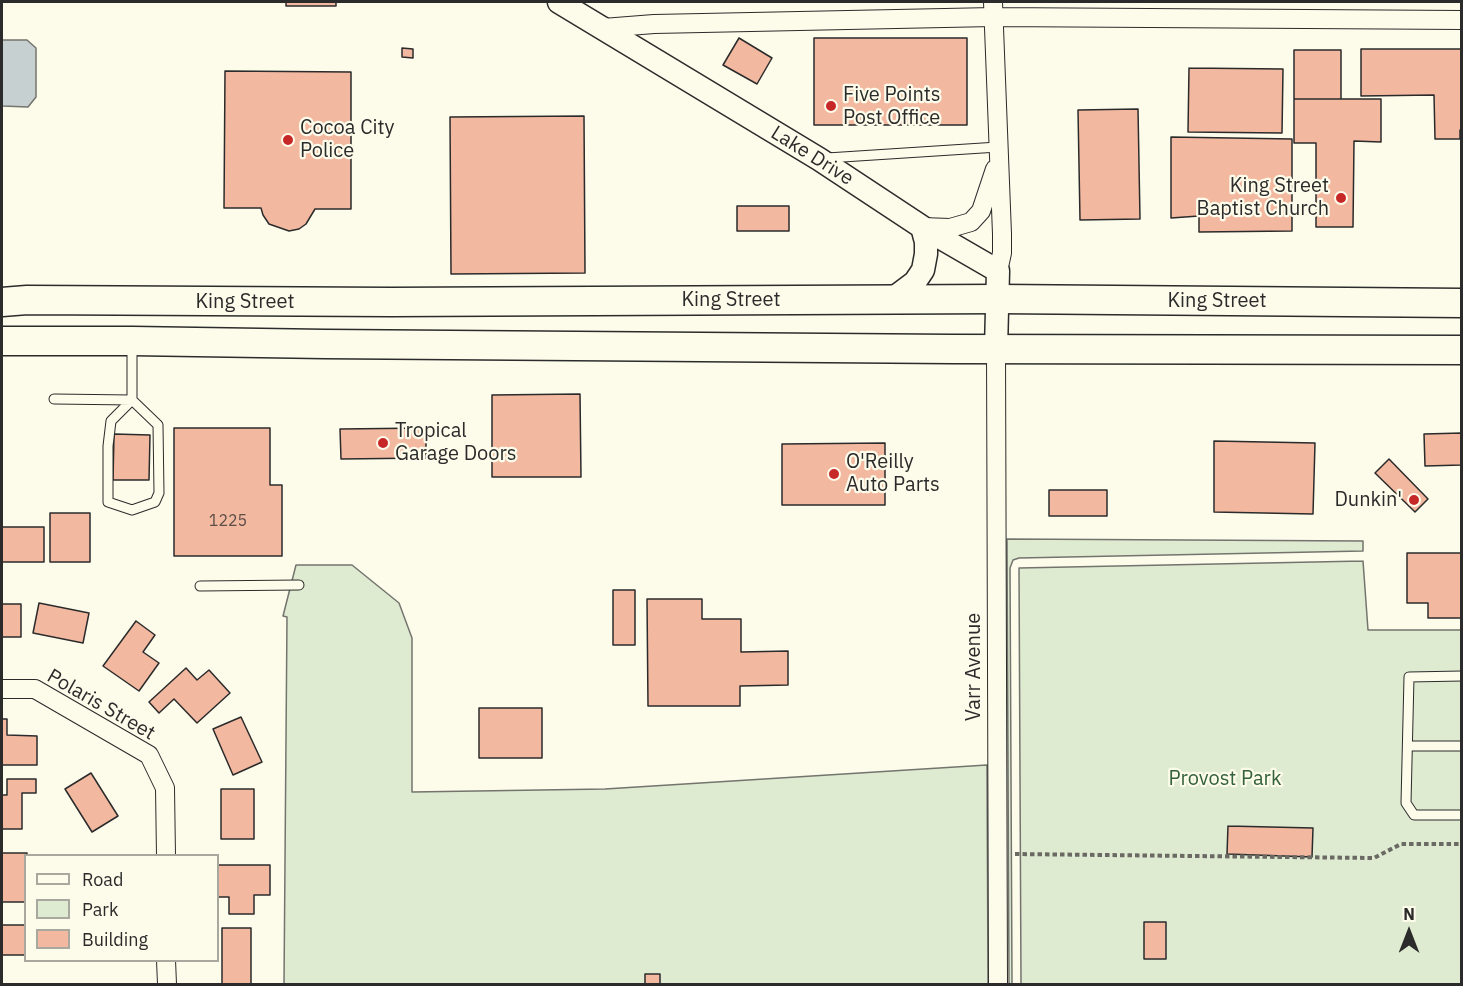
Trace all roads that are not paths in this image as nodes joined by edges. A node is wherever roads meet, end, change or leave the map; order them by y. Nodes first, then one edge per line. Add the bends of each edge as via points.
1 (559, 2) edge
2 (993, 9) edge
3 (1461, 20) edge
4 (603, 28) junction
5 (998, 153) junction
6 (819, 159) junction
7 (922, 227) junction
8 (998, 285) junction
9 (891, 300) junction
10 (2, 302) edge
11 (128, 302) junction
12 (1461, 303) edge
13 (2, 324) edge
14 (2, 341) edge
15 (132, 341) junction
16 (996, 349) junction
17 (1461, 350) edge
18 (54, 399) dead end
19 (132, 400) junction
20 (299, 585) dead end
21 (200, 586) dead end
22 (1461, 676) edge
23 (2, 689) edge
24 (1408, 746) junction
25 (1461, 746) edge
26 (1461, 815) edge
27 (166, 854) edge
28 (166, 962) edge
29 (166, 984) edge
30 (998, 984) edge

1 - 4 street, Lake Drive via 583,12
2 - 3 street
2 - 4 street
2 - 5 street
4 - 6 street, Lake Drive
5 - 6 lane
5 - 7 street via 981,211 971,222 950,228
5 - 8 street via 1002,253
6 - 7 street, Lake Drive
7 - 8 street, Lake Drive
7 - 9 street via 926,242 923,270 915,282
8 - 9 main road, King Street
8 - 12 main road, King Street
8 - 16 street
9 - 11 main road, King Street
10 - 11 main road, King Street
11 - 13 main road via 78,325
14 - 15 main road, King Street
15 - 16 main road, King Street
15 - 19 lane
16 - 17 main road, King Street
16 - 30 street, Varr Avenue
18 - 19 lane
19 - 19 lane via 111,421 108,446 108,502 132,510 155,502 159,493 158,425
20 - 21 lane
22 - 24 lane via 1409,677
23 - 27 street, Polaris Street via 35,689 149,755 165,788
24 - 25 lane
24 - 26 lane via 1406,803 1414,815
28 - 29 street

